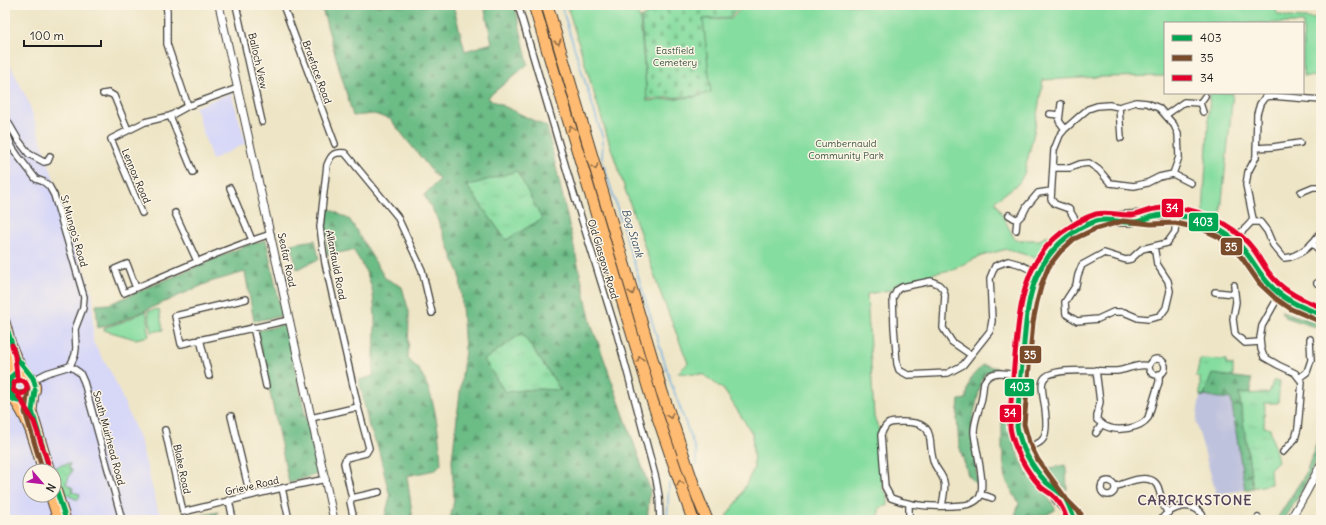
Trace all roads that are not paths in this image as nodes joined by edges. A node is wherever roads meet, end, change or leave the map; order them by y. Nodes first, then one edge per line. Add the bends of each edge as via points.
1 (166, 5) edge
2 (219, 5) edge
3 (236, 5) edge
4 (283, 5) edge
5 (518, 5) edge
6 (534, 5) edge
7 (547, 5) edge
8 (238, 88) junction
9 (103, 94) dead end
10 (1205, 96) dead end
11 (1321, 100) edge
12 (1200, 103) junction
13 (1061, 104) dead end
14 (188, 106) junction
15 (1119, 107) junction
16 (1204, 112) dead end
17 (1050, 114) dead end
18 (1059, 115) junction
19 (1166, 115) junction
20 (170, 116) junction
21 (5, 117) edge
22 (262, 122) dead end
23 (5, 128) edge
24 (1065, 129) junction
25 (128, 130) junction
26 (1121, 138) dead end
27 (1300, 143) dead end
28 (335, 144) dead end
29 (1256, 148) junction
30 (50, 156) dead end
31 (1054, 168) junction
32 (193, 172) dead end
33 (1173, 174) junction
34 (1191, 182) dead end
35 (1321, 187) edge
36 (230, 188) dead end
37 (1051, 191) junction
38 (1301, 192) dead end
39 (142, 212) dead end
40 (175, 212) dead end
41 (1009, 215) dead end
42 (1176, 216) junction
43 (1016, 220) junction
44 (1252, 222) junction
45 (1080, 228) junction
46 (1016, 230) dead end
47 (1321, 231) edge
48 (271, 234) junction
49 (1234, 239) junction
50 (252, 240) junction
51 (1312, 243) junction
52 (1154, 246) junction
53 (1321, 252) edge
54 (197, 261) junction
55 (1037, 273) junction
56 (1234, 285) dead end
57 (136, 288) junction
58 (1215, 292) dead end
59 (1235, 294) junction
60 (1280, 294) junction
61 (225, 297) dead end
62 (246, 299) dead end
63 (227, 304) junction
64 (432, 313) dead end
65 (1321, 314) edge
66 (289, 320) junction
67 (5, 322) edge
68 (253, 328) junction
69 (200, 339) junction
70 (1310, 339) dead end
71 (1260, 342) junction
72 (5, 347) edge
73 (971, 355) junction
74 (70, 366) junction
75 (1149, 366) junction
76 (1096, 370) junction
77 (1159, 374) junction
78 (209, 376) dead end
79 (1020, 376) junction
80 (31, 377) junction
81 (1299, 378) junction
82 (8, 379) edge
83 (266, 386) dead end
84 (35, 390) junction
85 (8, 395) edge
86 (358, 407) junction
87 (231, 416) dead end
88 (310, 418) junction
89 (1102, 424) junction
90 (165, 430) dead end
91 (1096, 433) dead end
92 (1024, 447) junction
93 (1283, 452) dead end
94 (40, 463) edge
95 (48, 463) edge
96 (1321, 464) edge
97 (326, 479) junction
98 (1115, 487) dead end
99 (282, 488) junction
100 (379, 492) dead end
101 (981, 494) junction
102 (250, 495) junction
103 (352, 498) junction
104 (992, 498) dead end
105 (229, 500) junction
106 (55, 503) edge
107 (59, 503) edge
108 (909, 504) junction
109 (942, 506) junction
110 (183, 512) joint
111 (1168, 513) junction
112 (64, 519) edge
113 (1076, 519) edge
114 (122, 520) edge
115 (233, 520) edge
116 (289, 520) edge
117 (334, 520) edge
118 (354, 520) edge
119 (660, 520) edge
120 (693, 520) edge
121 (706, 520) edge
122 (909, 520) edge
123 (1161, 520) edge
124 (1204, 520) edge
125 (1290, 520) edge

1 - 14 street via 168,44
2 - 8 street, Seafar Road
3 - 22 street, Balloch View
4 - 28 street, Braeface Road
5 - 119 street, Old Glasgow Road via 619,342 656,479
120 -> 6 highway via 652,400
7 -> 121 highway via 662,392
8 - 14 street, Lennox Road
8 - 48 street, Seafar Road
9 - 25 street via 109,93 114,96
10 - 12 street
11 - 29 street via 1265,97 1257,114
12 - 16 street
12 - 19 street via 1184,102
13 - 18 street
14 - 20 street, Lennox Road
15 - 19 street via 1147,102
15 - 24 street via 1109,105 1088,109
15 - 26 street
17 - 18 street
18 - 24 street via 1059,121
19 - 33 street via 1174,125 1180,143 1179,157
20 - 25 street, Lennox Road via 144,122
20 - 32 street
21 - 30 street via 29,154 44,162
23 - 74 street, St Mungo's Road via 18,156 36,179 49,186 54,195 84,297 83,308 75,329 75,355
24 - 31 street via 1054,150
25 - 39 street, Lennox Road via 111,139
27 - 29 street
29 - 44 street via 1256,157 1248,172 1246,185
31 - 33 street via 1070,168 1089,163 1110,183 1134,186
31 - 37 street
33 - 34 street
35 - 38 street
36 - 50 street
37 - 43 street via 1038,193
37 - 45 street via 1051,199 1055,204 1069,210
40 - 54 street
41 - 43 street
42 - 45 street via 1116,215
42 - 49 street via 1200,220
42 - 52 street via 1175,232 1167,243
43 - 46 street
44 - 49 street
44 - 51 street via 1260,222 1264,226 1273,245 1284,258 1292,258
45 - 55 street via 1058,244
47 - 51 street
48 - 50 street
48 - 66 street, Seafar Road
49 - 60 street via 1246,251 1269,284
50 - 54 street
51 - 53 street
52 - 52 street via 1142,249 1131,259 1126,260 1104,253 1082,265 1076,285 1066,302 1066,314 1077,321 1098,319 1113,312 1124,312 1148,320 1160,316 1166,308 1170,291 1168,281 1157,264
54 - 57 street
55 - 73 street via 1008,261 994,266 990,278 990,331
55 - 79 street via 1028,305
56 - 59 street
57 - 57 street via 124,293 115,269 127,264
58 - 59 street
59 - 71 street via 1232,319 1234,334 1245,342
60 - 65 street via 1298,306
60 - 71 street via 1262,326
61 - 63 street
62 - 63 street
63 - 69 street via 173,317 181,344
64 - 86 street, Allanfauld Road via 422,270 397,216 345,153 338,152 331,156 327,166 320,226 325,263
66 - 68 street
66 - 88 street, Seafar Road
67 - 80 main road via 16,358
68 - 69 street
68 - 83 street
69 - 78 street
70 - 81 street via 1311,360 1307,372
71 - 81 street via 1264,357 1295,373
72 - 82 main road via 8,357
73 - 73 street via 962,365 948,373 908,375 899,370 893,298 897,290 925,281 938,284 945,295 943,328 952,342
74 - 80 street
74 - 114 street, South Muirhead Road via 80,373 84,382
75 - 76 street via 1142,364 1117,371
75 - 77 street via 1152,373
75 - 77 street via 1153,360 1161,360 1164,369
76 - 89 street via 1100,402 1097,416
76 - 92 street via 1052,373 1042,381 1046,432 1043,440
77 - 89 street via 1158,388 1145,422 1122,429
79 - 92 street via 1017,427
79 - 101 street via 999,373 989,376 984,382 974,433
80 - 82 main road via 20,372
80 - 84 main road
81 - 93 street via 1302,382 1298,428 1295,439
82 - 85 main road
84 - 85 main road via 27,400 20,401
84 - 95 main road via 32,411
85 - 94 main road via 23,414
86 - 88 street
86 - 103 street via 369,448 366,452 346,458 344,462
87 - 102 street
88 - 97 street, Seafar Road
89 - 91 street
90 - 110 street, Blake Road
92 - 113 street via 1064,510
96 - 125 street
97 - 99 street, Grieve Road
97 - 117 street, Seafar Road
98 - 111 street via 1140,479 1152,481 1159,489 1161,502
99 - 102 street, Grieve Road
99 - 116 street
100 - 103 street
101 - 104 street
101 - 109 street via 968,505
102 - 105 street, Grieve Road
103 - 118 street via 350,502
105 - 110 street, Grieve Road
105 - 115 street
106 - 112 main road
107 - 112 main road
108 - 109 street
108 - 109 street via 891,498 885,487 881,435 884,427 892,422 912,422 924,427 931,434 935,464 944,482
108 - 122 street
111 - 123 street
111 - 124 street via 1178,507 1188,506 1196,509

